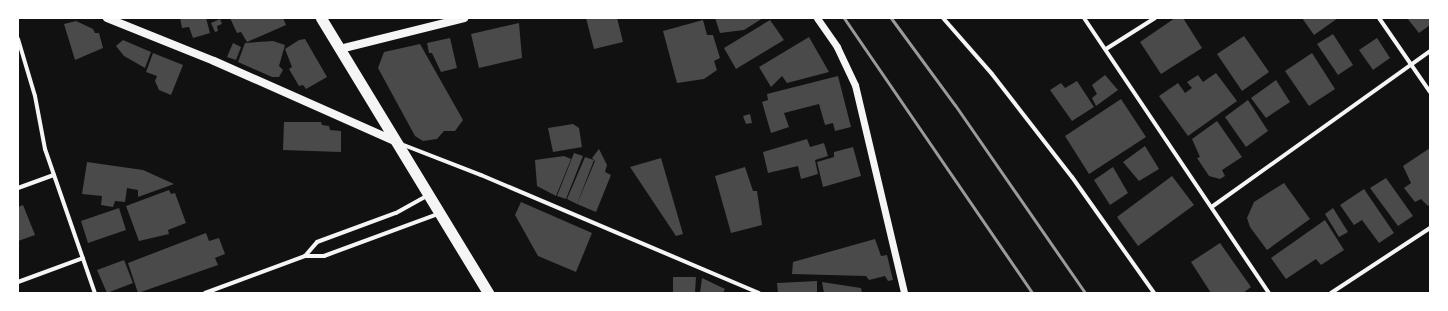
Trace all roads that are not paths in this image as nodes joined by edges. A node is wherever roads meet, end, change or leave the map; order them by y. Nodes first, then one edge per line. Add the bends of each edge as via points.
1 (107, 18) edge
2 (321, 18) edge
3 (464, 18) edge
4 (817, 18) edge
5 (943, 18) edge
6 (1084, 18) edge
7 (1155, 18) edge
8 (1380, 18) edge
9 (18, 39) edge
10 (340, 49) junction
11 (1106, 49) junction
12 (1430, 51) edge
13 (1411, 64) junction
14 (1430, 92) edge
15 (397, 142) junction
16 (54, 175) junction
17 (18, 188) edge
18 (428, 195) junction
19 (1213, 206) junction
20 (439, 213) junction
21 (1430, 228) edge
22 (305, 256) junction
23 (83, 258) junction
24 (18, 282) edge
25 (95, 293) edge
26 (205, 293) edge
27 (488, 293) edge
28 (759, 293) edge
29 (904, 293) edge
30 (1154, 293) edge
31 (1270, 293) edge
32 (1331, 293) edge

1 - 15 main road via 214,61
2 - 10 highway
3 - 10 main road
4 - 29 street via 837,47 853,78
5 - 30 street via 992,74 1072,177
6 - 11 street
7 - 11 street
8 - 13 street
9 - 16 street via 35,96 45,149
10 - 15 highway
11 - 19 street
12 - 13 street
13 - 14 street
13 - 19 street
15 - 18 highway
15 - 28 street
16 - 17 street
16 - 23 street
18 - 20 highway
18 - 22 street via 396,213 317,242
19 - 31 street
20 - 22 street via 324,256
20 - 27 highway
21 - 32 street
22 - 26 street
23 - 24 street
23 - 25 street

